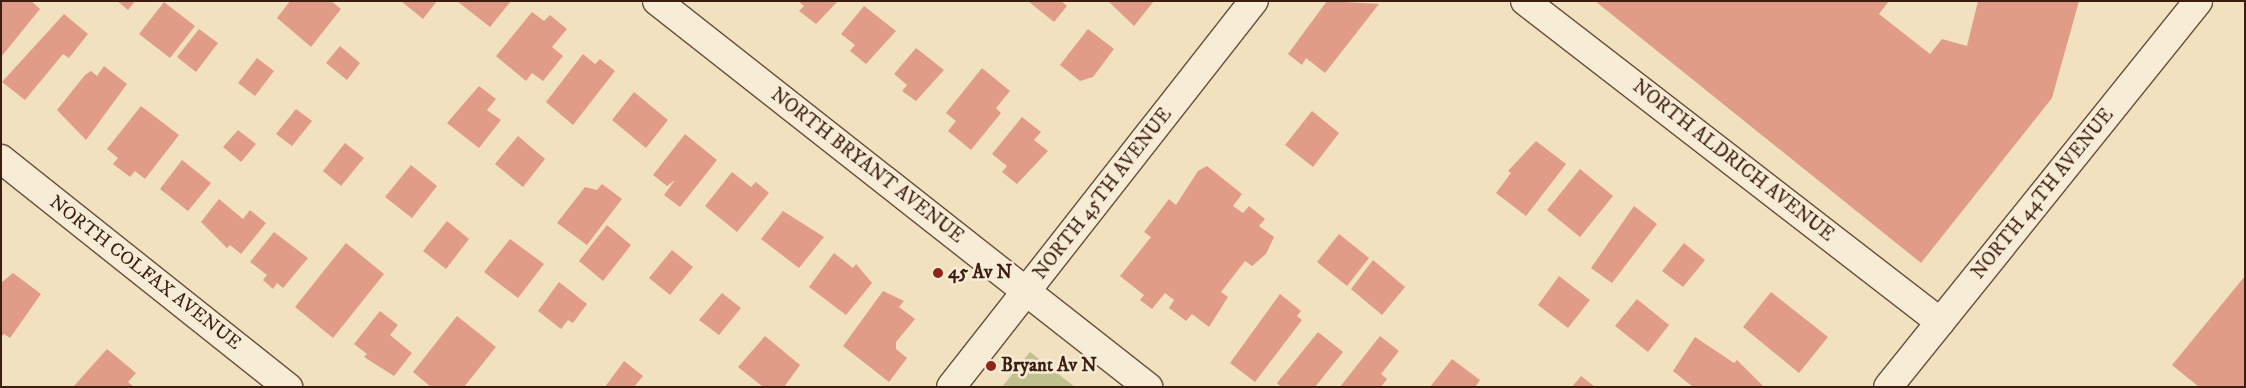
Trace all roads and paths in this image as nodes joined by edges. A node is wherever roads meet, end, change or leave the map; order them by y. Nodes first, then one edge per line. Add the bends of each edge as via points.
1 (657, 1) edge
2 (1254, 1) edge
3 (1525, 1) edge
4 (2198, 1) edge
5 (1, 159) edge
6 (1027, 292) junction
7 (1940, 322) junction
8 (288, 387) edge
9 (952, 387) edge
10 (1148, 387) edge
11 (1888, 387) edge

1 - 6 street, NORTH BRYANT AVENUE
2 - 6 street, NORTH 45TH AVENUE
3 - 7 street, NORTH ALDRICH AVENUE
4 - 7 street, NORTH 44TH AVENUE
5 - 8 street, NORTH COLFAX AVENUE
6 - 9 street, NORTH 45TH AVENUE
6 - 10 street, NORTH BRYANT AVENUE
7 - 11 street, NORTH 44TH AVENUE

